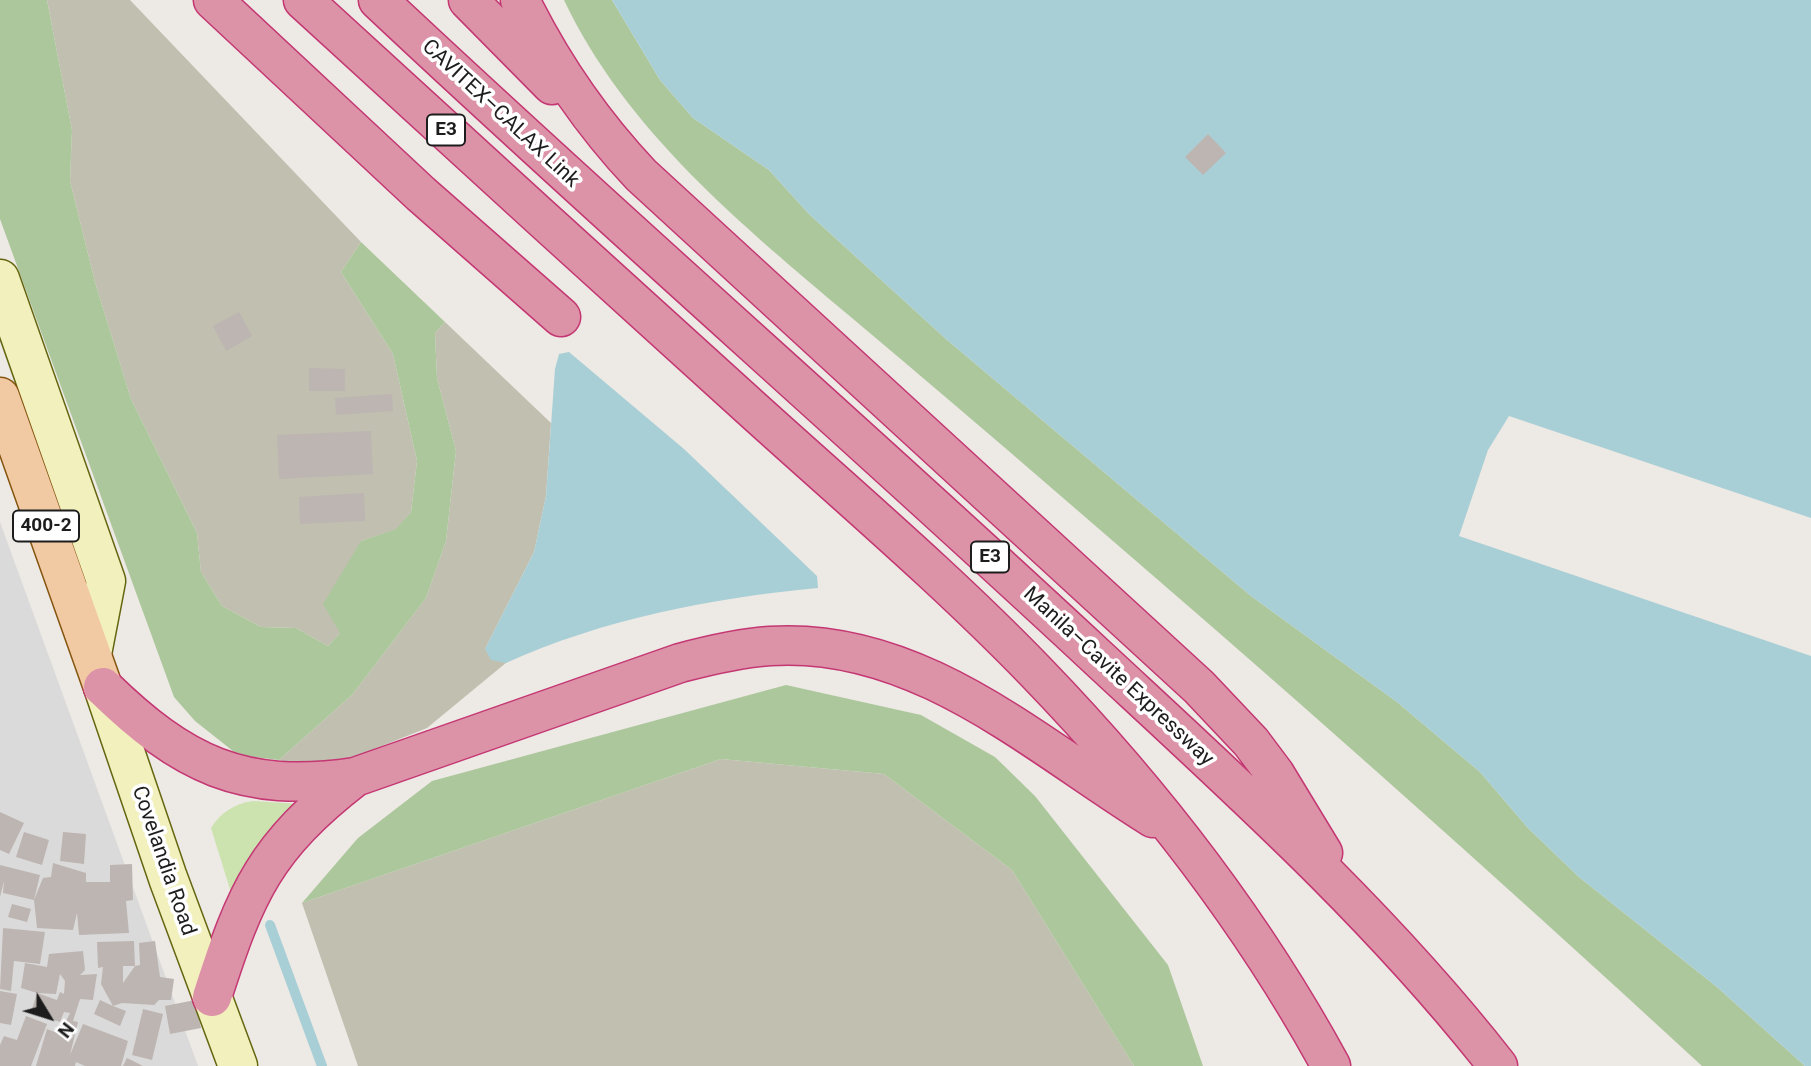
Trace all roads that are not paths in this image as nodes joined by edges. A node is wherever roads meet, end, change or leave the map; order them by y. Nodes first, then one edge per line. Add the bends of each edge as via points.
1 (213, 0) edge
2 (303, 0) edge
3 (378, 0) edge
4 (468, 0) edge
5 (520, 0) edge
6 (608, 140) junction
7 (622, 226) joint
8 (0, 279) edge
9 (561, 317) dead end
10 (0, 397) edge
11 (97, 670) junction
12 (355, 776) junction
13 (1180, 835) junction
14 (1349, 897) junction
15 (212, 997) junction
16 (238, 1066) edge
17 (1331, 1066) edge
18 (1499, 1066) edge

1 - 9 highway
2 - 13 highway, E3 via 991,627 1101,742
3 - 7 highway, CAVITEX–CALAX Link / E3
4 - 6 highway
5 - 6 highway via 553,63
6 - 14 highway via 681,215 1208,696 1275,774
7 - 14 highway, Manila–Cavite Expressway / E3 via 953,523
8 - 11 main road, 400-2 via 106,581
10 - 11 main road, Covelandia Road / 400-2
11 - 12 highway via 164,741 204,763 248,778 293,783
11 - 15 main road, Covelandia Road / 400-2
12 - 13 highway via 680,663 726,651 809,646 852,653 939,683 1014,724
12 - 15 highway via 307,816 266,864 237,923
13 - 17 highway, E3 via 1261,948
14 - 18 highway, Manila–Cavite Expressway / E3
15 - 16 main road, Covelandia Road / 400-2

